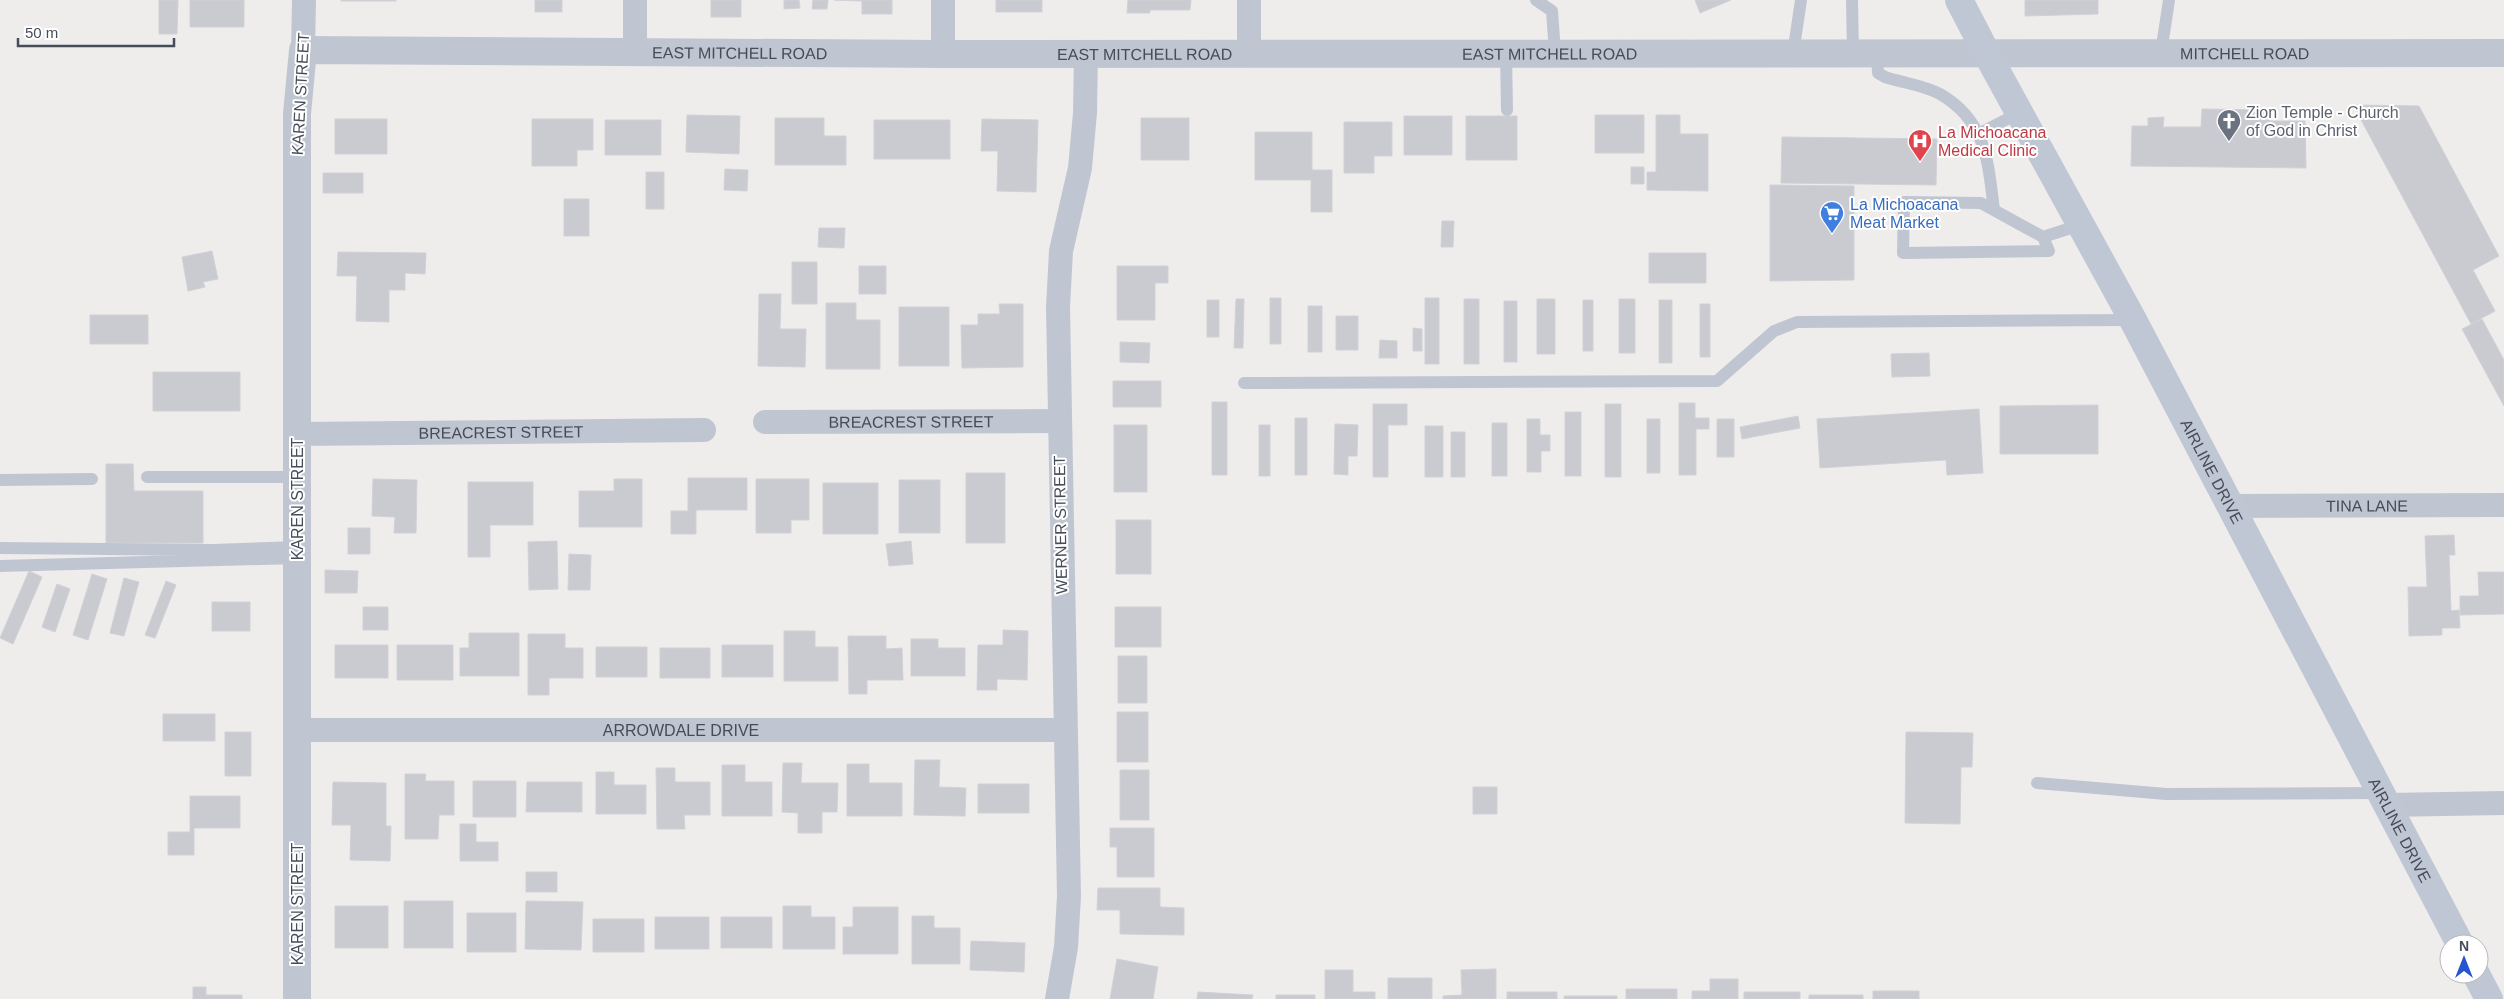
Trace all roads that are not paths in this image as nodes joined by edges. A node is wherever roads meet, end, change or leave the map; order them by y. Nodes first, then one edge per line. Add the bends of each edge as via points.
1 (304, 0) edge
2 (635, 0) edge
3 (943, 0) edge
4 (1250, 0) edge
5 (1536, 0) edge
6 (1801, 0) edge
7 (1852, 0) edge
8 (1959, 0) edge
9 (2169, 0) edge
10 (303, 50) junction
11 (1086, 52) junction
12 (1506, 52) junction
13 (2161, 52) junction
14 (635, 53) junction
15 (1555, 53) junction
16 (2504, 53) edge
17 (943, 54) junction
18 (1250, 54) junction
19 (1793, 54) junction
20 (1865, 54) junction
21 (1987, 54) junction
22 (1507, 110) dead end
23 (2019, 113) junction
24 (1978, 134) junction
25 (1994, 210) junction
26 (2080, 225) junction
27 (2043, 237) junction
28 (2133, 320) junction
29 (1244, 383) dead end
30 (1058, 421) junction
31 (766, 422) dead end
32 (704, 430) dead end
33 (297, 434) junction
34 (147, 477) dead end
35 (297, 477) junction
36 (92, 479) dead end
37 (0, 480) edge
38 (2504, 505) edge
39 (2231, 506) junction
40 (0, 548) edge
41 (297, 553) junction
42 (0, 566) edge
43 (298, 730) junction
44 (1065, 730) junction
45 (2037, 783) dead end
46 (2384, 799) junction
47 (2504, 803) edge
48 (2455, 934) edge
49 (2481, 984) edge
50 (298, 999) edge
51 (1057, 999) edge
52 (2489, 999) edge

1 - 10 street, KAREN STREET
2 - 14 street
3 - 17 street
4 - 18 street
5 - 15 lane via 1552,11
6 - 19 lane
7 - 20 lane
8 - 21 main road, AIRLINE DRIVE
9 - 13 lane
10 - 14 street, EAST MITCHELL ROAD
10 - 33 street, KAREN STREET via 297,114
11 - 17 street, EAST MITCHELL ROAD
11 - 18 street, EAST MITCHELL ROAD
11 - 30 street, WERNER STREET via 1080,168 1061,251
12 - 15 street, EAST MITCHELL ROAD
12 - 18 street, EAST MITCHELL ROAD
12 - 22 lane
13 - 16 street, MITCHELL ROAD
13 - 21 street, MITCHELL ROAD
14 - 17 street, EAST MITCHELL ROAD
15 - 19 street, EAST MITCHELL ROAD
19 - 20 street, EAST MITCHELL ROAD
20 - 21 street, EAST MITCHELL ROAD
20 - 24 lane via 1878,73 1885,77 1940,94 1967,115
21 - 23 main road, AIRLINE DRIVE
23 - 24 lane
23 - 26 main road, AIRLINE DRIVE
24 - 25 lane via 1986,151
25 - 27 lane
25 - 27 lane via 1981,203 1904,202 1903,253 2049,251
26 - 27 lane
26 - 28 main road, AIRLINE DRIVE
28 - 29 lane via 1797,322 1774,331 1717,381
28 - 39 main road, AIRLINE DRIVE
30 - 31 street, BREACREST STREET
30 - 44 street, WERNER STREET
32 - 33 street, BREACREST STREET
33 - 35 street, KAREN STREET
34 - 35 lane
35 - 41 street, KAREN STREET
36 - 37 lane
38 - 39 street, TINA LANE
39 - 46 main road, AIRLINE DRIVE
40 - 41 lane
41 - 42 lane
41 - 43 street, KAREN STREET
43 - 44 street, ARROWDALE DRIVE
43 - 50 street, KAREN STREET
44 - 51 street, WERNER STREET via 1069,896 1066,946
45 - 46 lane via 2166,794
46 - 47 street
46 - 48 main road, AIRLINE DRIVE
49 - 52 main road

